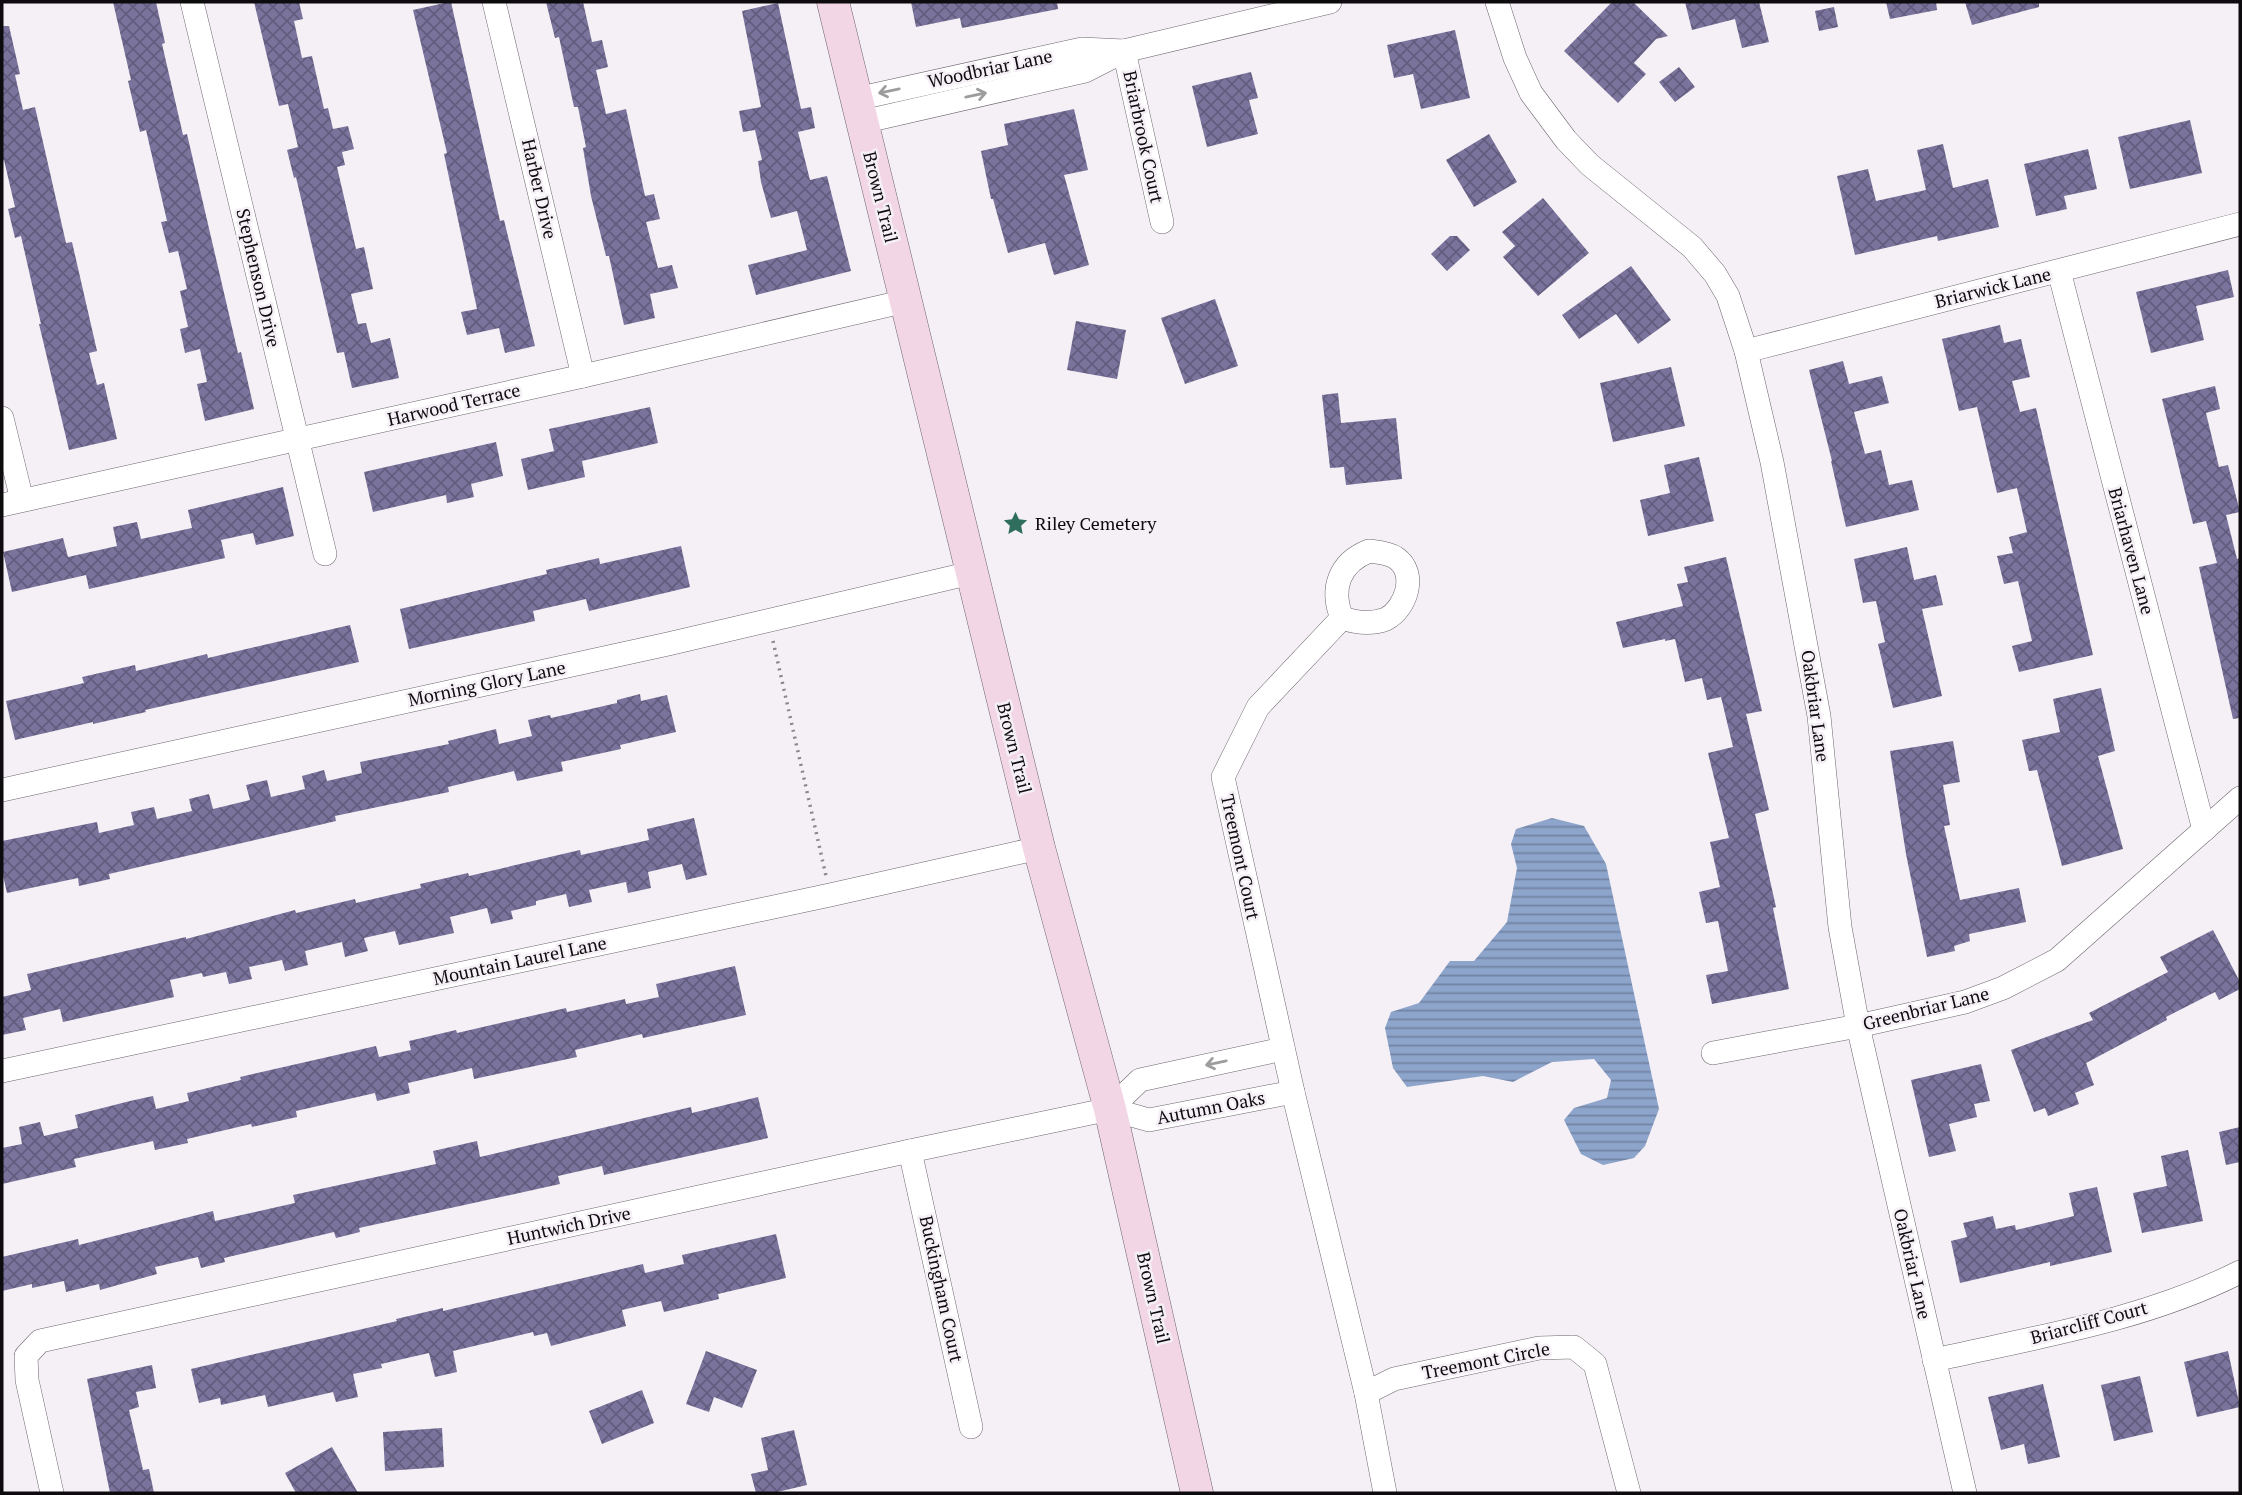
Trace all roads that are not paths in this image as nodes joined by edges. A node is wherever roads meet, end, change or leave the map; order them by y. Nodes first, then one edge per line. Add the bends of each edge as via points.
1 (192, 2) edge
2 (494, 2) edge
3 (833, 2) edge
4 (1330, 2) edge
5 (1497, 2) edge
6 (1124, 51) junction
7 (859, 110) junction
8 (1161, 222) dead end
9 (2240, 224) edge
10 (2059, 271) junction
11 (906, 301) junction
12 (1746, 351) junction
13 (583, 376) junction
14 (2, 418) edge
15 (297, 439) junction
16 (12, 503) edge
17 (325, 554) dead end
18 (971, 573) junction
19 (1342, 618) dead end
20 (2, 790) edge
21 (2240, 798) edge
22 (2204, 830) junction
23 (1039, 848) junction
24 (1858, 1026) junction
25 (1283, 1049) junction
26 (1713, 1053) dead end
27 (2, 1071) edge
28 (1293, 1092) junction
29 (1110, 1109) junction
30 (910, 1151) junction
31 (2240, 1272) edge
32 (1934, 1360) junction
33 (1366, 1392) junction
34 (971, 1427) dead end
35 (52, 1493) edge
36 (1197, 1493) edge
37 (1385, 1493) edge
38 (1629, 1493) edge
39 (1965, 1493) edge

1 - 15 street, Stephenson Drive
2 - 13 street, Harber Drive
3 - 7 street, Brown Trail
4 - 6 street, Woodbriar Lane
5 - 12 street, Oakbriar Lane via 1531,93 1590,165 1692,247 1715,274 1728,296
6 - 7 street, Woodbriar Lane via 1082,49
6 - 8 street, Briarbrook Court
7 - 11 street, Brown Trail
9 - 10 street, Briarwick Lane
10 - 12 street, Briarwick Lane
10 - 22 street, Briarhaven Lane
11 - 13 street, Harwood Terrace
11 - 18 street, Brown Trail
12 - 24 street, Oakbriar Lane via 1772,462 1819,716 1840,927
13 - 15 street, Harwood Terrace
14 - 16 street
15 - 16 street, Harwood Terrace
15 - 17 street, Stephenson Drive
18 - 20 street, Morning Glory Lane
18 - 23 street, Brown Trail
19 - 25 street, Treemont Court via 1258,707 1223,777
21 - 22 street, Greenbriar Lane
22 - 24 street, Greenbriar Lane via 2057,960 1965,1002
23 - 27 street, Mountain Laurel Lane
23 - 29 street, Brown Trail
24 - 26 street, Greenbriar Lane
24 - 32 street, Oakbriar Lane
25 - 28 street, Treemont Court
25 -> 29 street via 1140,1080
28 - 29 street, Autumn Oaks via 1149,1120
28 - 33 street
29 - 30 street, Huntwich Drive
29 - 36 street, Brown Trail
30 - 34 street, Buckingham Court
30 - 35 street, Huntwich Drive via 40,1341 26,1356 27,1380
31 - 32 street, Briarcliff Court via 2190,1295 2099,1323
32 - 39 street, Oakbriar Lane
33 - 37 street
33 - 38 street, Treemont Circle via 1394,1379 1539,1348 1574,1347 1595,1364

